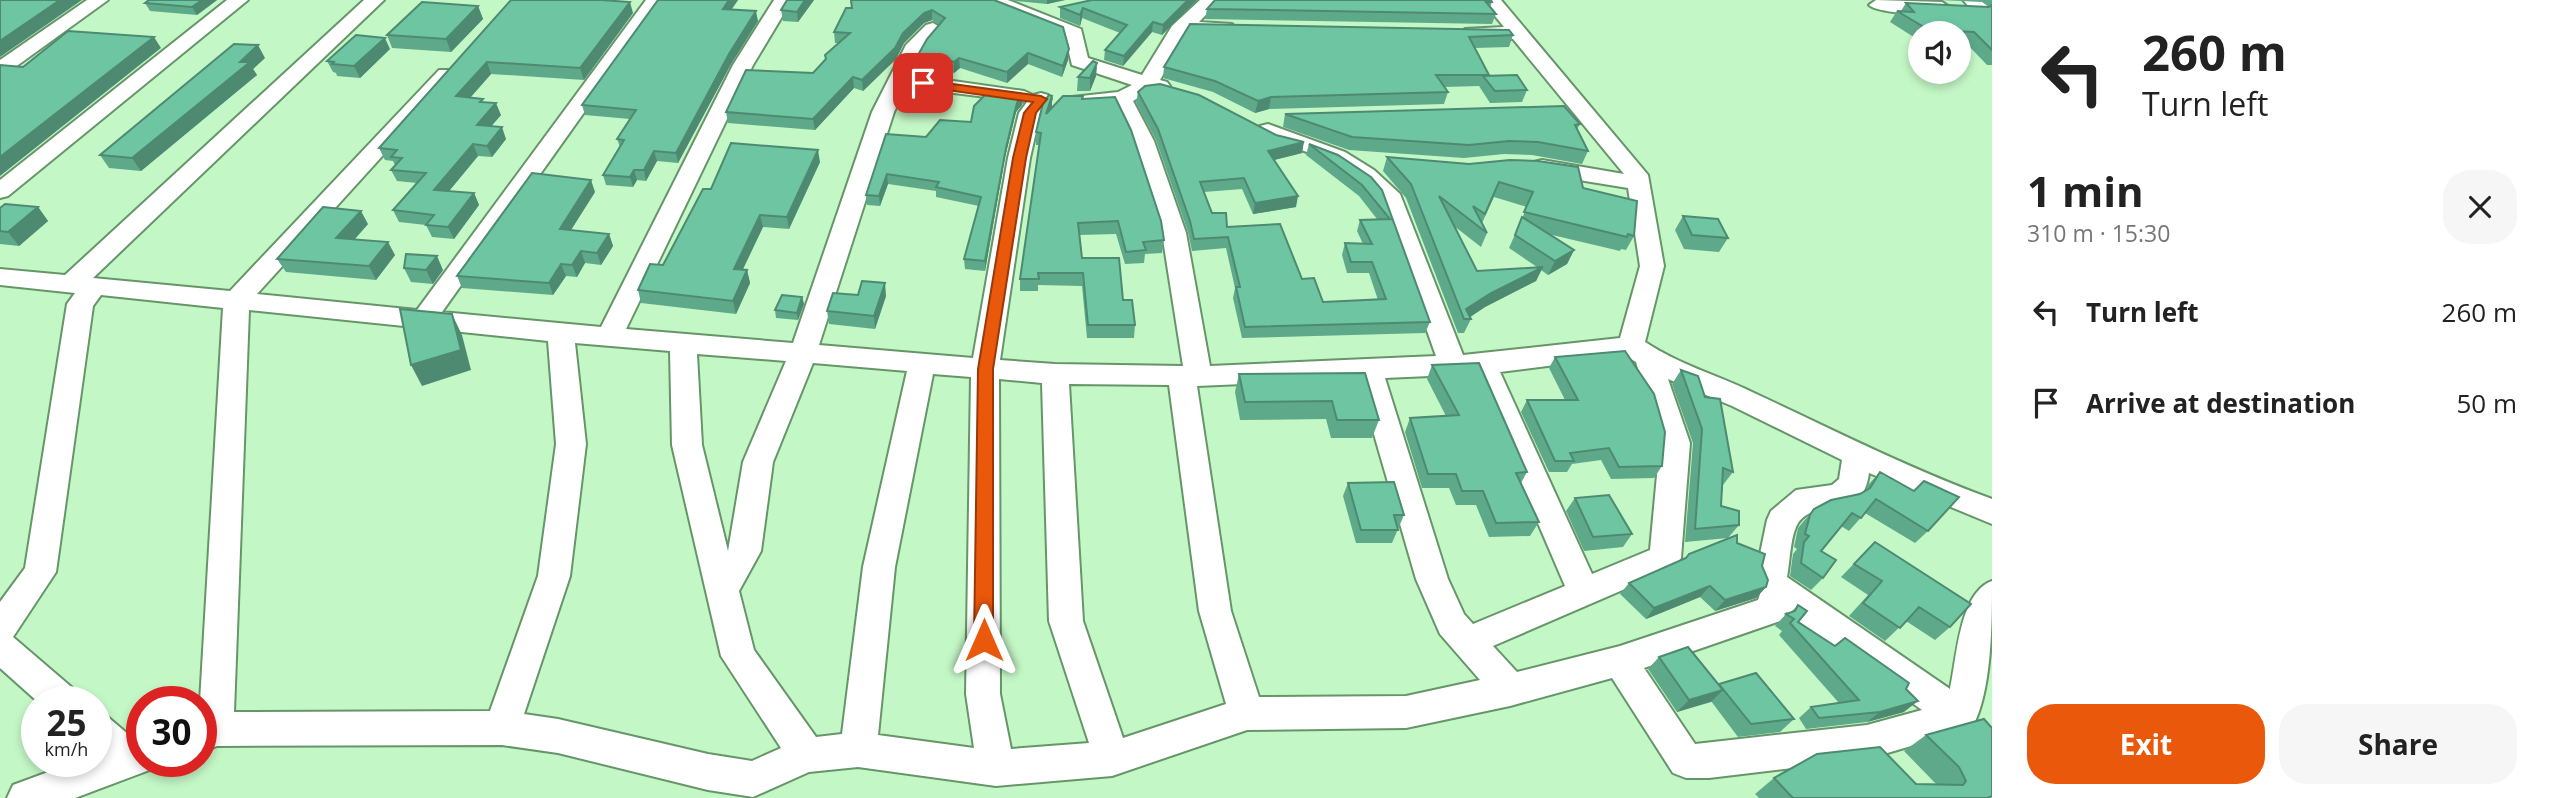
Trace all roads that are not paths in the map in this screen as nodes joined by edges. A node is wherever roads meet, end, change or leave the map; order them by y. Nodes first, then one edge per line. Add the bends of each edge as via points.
1 (99, 0) edge
2 (239, 0) edge
3 (375, 0) edge
4 (655, 0) edge
5 (783, 0) edge
6 (1211, 0) edge
7 (1491, 0) edge
8 (1001, 4) edge
9 (1878, 5) dead end
10 (1066, 9) edge
11 (1982, 10) edge
12 (1182, 27) junction
13 (933, 29) edge
14 (1243, 29) edge
15 (1451, 33) edge
16 (1518, 33) junction
17 (459, 60) edge
18 (0, 69) edge
19 (899, 80) junction
20 (1147, 83) junction
21 (1182, 92) edge
22 (1041, 99) junction
23 (1122, 100) junction
24 (1556, 110) edge
25 (1583, 110) junction
26 (1296, 117) edge
27 (1344, 159) junction
28 (1386, 160) edge
29 (1522, 164) edge
30 (1637, 183) junction
31 (0, 191) edge
32 (0, 277) edge
33 (82, 286) junction
34 (236, 301) junction
35 (423, 320) junction
36 (561, 333) junction
37 (609, 337) junction
38 (683, 344) junction
39 (1639, 352) junction
40 (803, 354) junction
41 (922, 363) junction
42 (1452, 363) junction
43 (1483, 364) junction
44 (985, 369) junction
45 (1369, 369) junction
46 (1055, 374) junction
47 (1190, 376) junction
48 (1857, 455) junction
49 (1992, 512) edge
50 (722, 590) junction
51 (1778, 590) junction
52 (1584, 592) junction
53 (1992, 595) edge
54 (0, 628) edge
55 (1466, 642) junction
56 (0, 647) edge
57 (1620, 661) junction
58 (45, 686) edge
59 (212, 686) edge
60 (1510, 690) junction
61 (1247, 714) junction
62 (1959, 716) junction
63 (502, 728) junction
64 (217, 732) edge
65 (1867, 741) junction
66 (858, 750) junction
67 (807, 755) junction
68 (1112, 759) junction
69 (126, 762) edge
70 (996, 768) junction
71 (1894, 770) edge
72 (26, 798) edge

1 - 18 street
2 - 31 street
3 - 33 street
4 - 35 street
5 - 37 street via 743,65
6 - 12 street
7 - 16 street
8 - 10 street via 1045,12
8 - 20 street via 1074,33 1079,61
9 - 11 street
12 - 14 street
12 - 20 street
13 - 19 street via 916,46
15 - 16 street
16 - 25 street
17 - 34 street
19 - 22 street
19 - 40 street via 883,112
20 - 21 street
20 - 23 street
22 - 23 street
22 - 44 street via 1030,113 1019,158
23 - 47 street via 1143,141 1174,233
24 - 25 street
25 - 30 street via 1637,175
26 - 27 street via 1250,122 1283,139
27 - 28 street
27 - 42 street via 1377,181 1392,199
29 - 30 street
30 - 39 street via 1652,267
32 - 33 street
33 - 34 street
33 - 54 street via 40,572
34 - 35 street
34 - 59 street
35 - 36 street
36 - 37 street
36 - 63 street via 571,444 554,576
37 - 38 street
38 - 40 street
38 - 50 street via 687,445
39 - 43 street
39 - 48 street
39 - 52 street via 1675,443 1665,558
40 - 41 street
40 - 50 street via 758,463 745,551
41 - 44 street
41 - 66 street via 879,567
42 - 43 street
42 - 45 street
43 - 52 street
44 - 46 street
44 - 70 street via 983,694
45 - 47 street
45 - 55 street via 1432,579 1452,624
46 - 47 street
46 - 68 street via 1066,621
47 - 61 street via 1215,611
48 - 49 street via 1926,488
48 - 51 street via 1853,485 1839,496 1807,499 1782,520 1771,578
50 - 67 street via 738,656
51 - 57 street via 1772,610
51 - 62 street
52 - 55 street
53 - 62 street via 1983,607
55 - 60 street
56 - 58 street
57 - 60 street
57 - 65 street via 1686,761
60 - 61 street via 1406,712
61 - 68 street
62 - 65 street
63 - 64 street
63 - 67 street via 753,779
65 - 71 street
66 - 67 street
66 - 70 street
68 - 70 street
69 - 72 street

